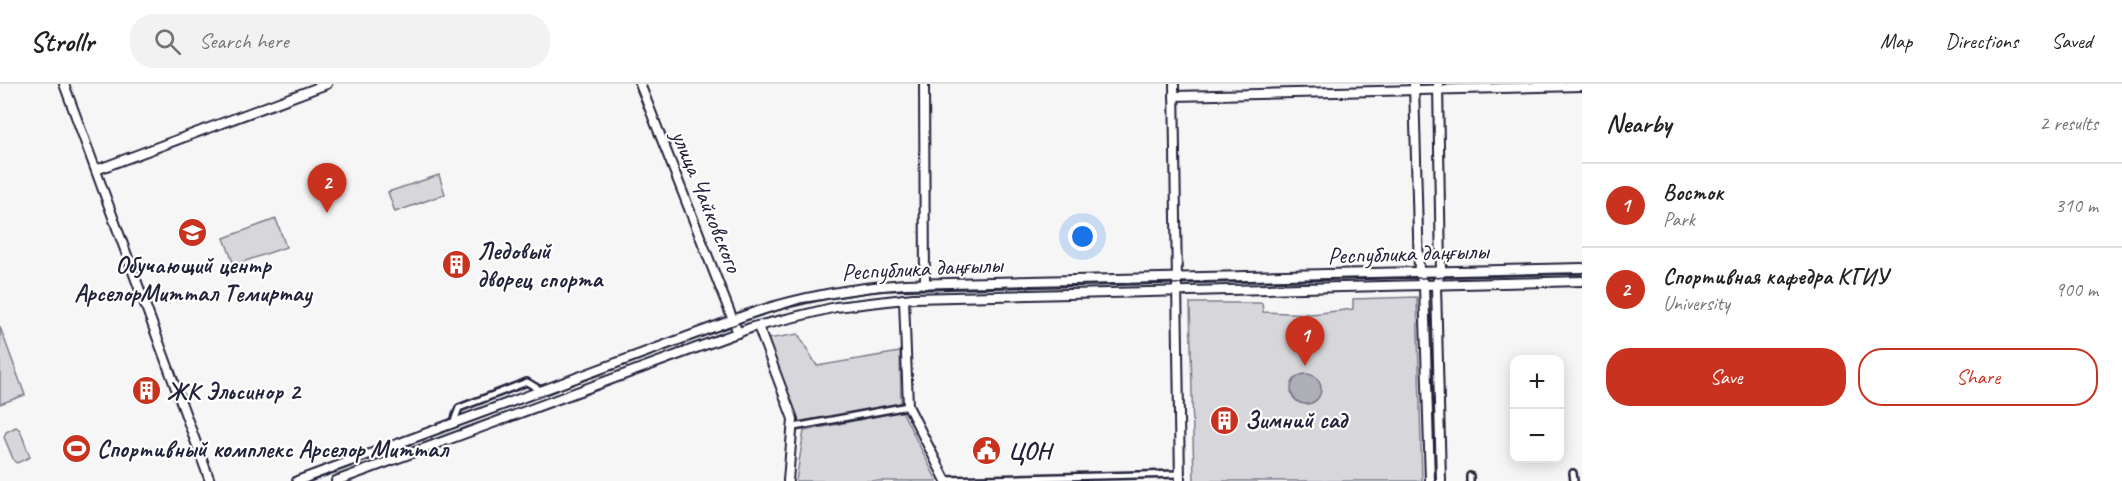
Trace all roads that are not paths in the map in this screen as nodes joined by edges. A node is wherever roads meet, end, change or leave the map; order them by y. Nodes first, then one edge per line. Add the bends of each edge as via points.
1 (64, 84) edge
2 (327, 84) edge
3 (640, 84) edge
4 (924, 84) edge
5 (1174, 84) edge
6 (1582, 86) edge
7 (1438, 87) edge
8 (1414, 88) edge
9 (1174, 96) junction
10 (96, 170) junction
11 (1582, 268) edge
12 (1419, 272) junction
13 (1441, 272) junction
14 (1178, 279) junction
15 (1582, 281) edge
16 (925, 284) junction
17 (1436, 285) junction
18 (1424, 286) junction
19 (1178, 290) junction
20 (904, 299) junction
21 (733, 320) junction
22 (758, 326) junction
23 (738, 333) junction
24 (542, 391) junction
25 (908, 406) junction
26 (453, 424) junction
27 (794, 427) junction
28 (1574, 473) dead end
29 (1179, 477) edge
30 (946, 480) edge
31 (210, 481) edge
32 (297, 481) edge
33 (336, 481) edge
34 (788, 481) edge
35 (1430, 481) edge
36 (1441, 481) edge
37 (1574, 481) edge

1 - 10 street
2 - 10 street
3 - 21 street, улица Чайковского
4 - 16 street
5 - 9 street
6 - 7 street
7 - 8 street
7 - 13 street
8 - 9 street
8 - 12 street
9 - 14 street
10 - 31 street
11 - 13 street, Республика даңғылы
12 - 13 street, Республика даңғылы
12 - 14 street, Республика даңғылы
12 - 18 street
13 - 17 street
14 - 16 street, Республика даңғылы
14 - 19 street
15 - 17 street, Республика даңғылы
16 - 21 street, Республика даңғылы via 838,290 793,299
17 - 18 street, Республика даңғылы
17 - 36 street
18 - 19 street, Республика даңғылы
18 - 35 street
19 - 20 street, Республика даңғылы
19 - 29 street
20 - 22 street, Республика даңғылы via 836,307
20 - 25 street
21 - 23 street, улица Чайковского
21 - 24 street, Республика даңғылы
22 - 23 street, Республика даңғылы
22 - 27 street
23 - 33 street, Республика даңғылы
24 - 26 street, Республика даңғылы
24 - 26 street via 527,382 459,408
25 - 27 street
25 - 30 street
26 - 32 street, Республика даңғылы
27 - 34 street
28 - 37 street
29 - 30 street

